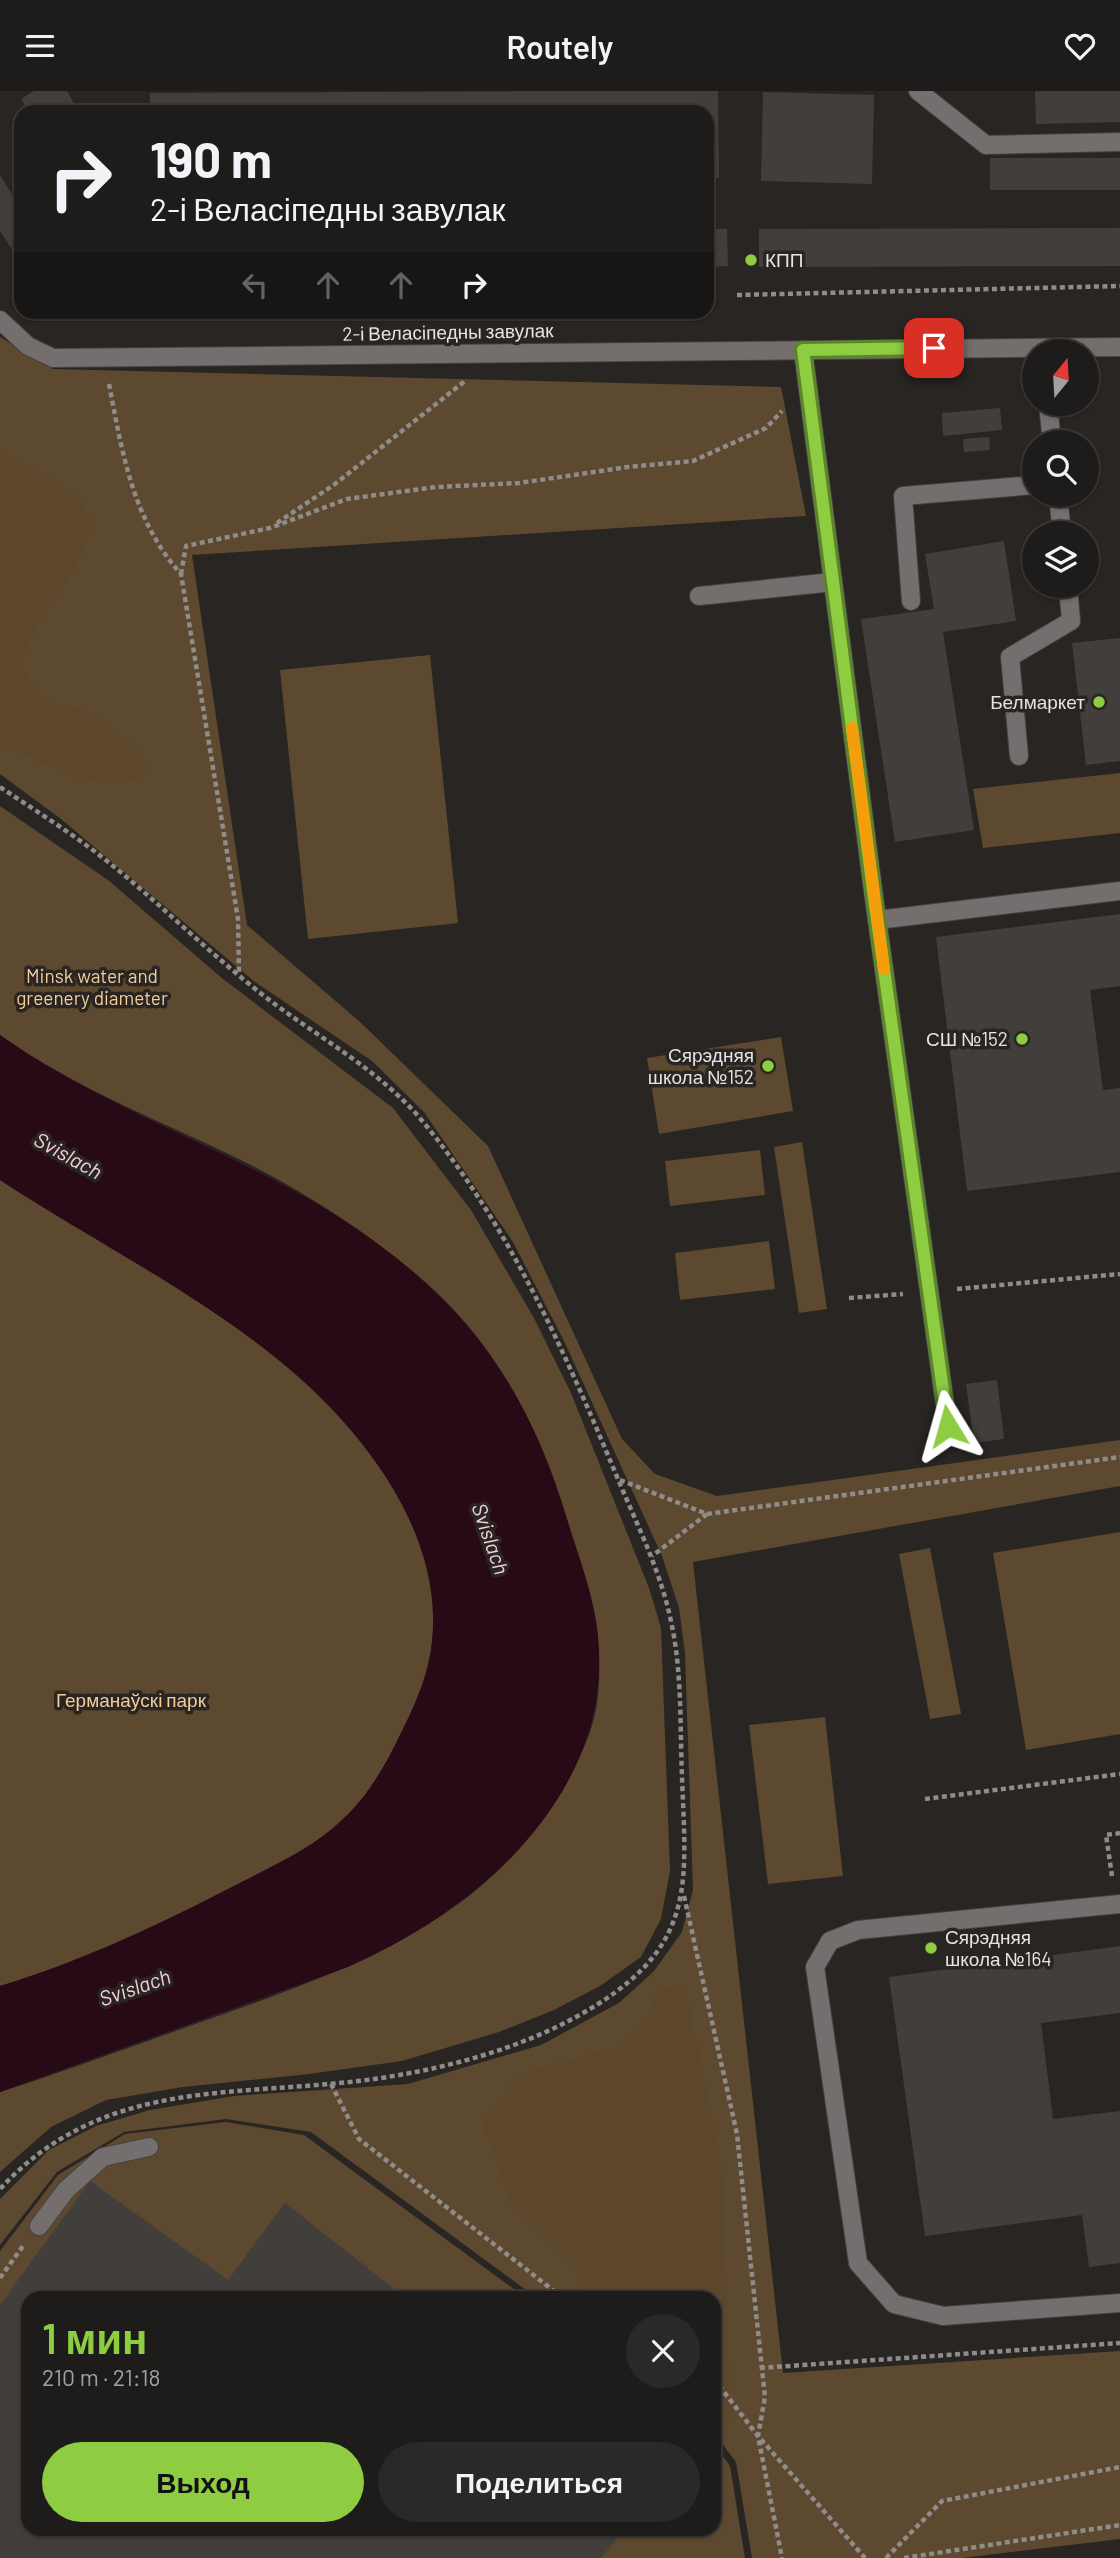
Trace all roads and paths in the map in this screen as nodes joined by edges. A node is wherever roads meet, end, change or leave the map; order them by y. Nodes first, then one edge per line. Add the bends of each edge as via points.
1 (918, 91) edge
2 (1120, 142) edge
3 (1120, 286) edge
4 (737, 295) dead end
5 (0, 320) edge
6 (1120, 347) edge
7 (1099, 348) edge
8 (803, 350) junction
9 (1022, 350) edge
10 (104, 359) junction
11 (468, 379) dead end
12 (808, 382) junction
13 (1022, 486) edge
14 (270, 528) junction
15 (181, 574) junction
16 (833, 582) junction
17 (699, 596) dead end
18 (1069, 598) edge
19 (911, 601) dead end
20 (1020, 756) dead end
21 (0, 787) edge
22 (1120, 891) edge
23 (877, 920) junction
24 (239, 974) junction
25 (1120, 1273) edge
26 (929, 1292) junction
27 (849, 1299) dead end
28 (948, 1426) dead end
29 (1120, 1457) edge
30 (618, 1480) junction
31 (707, 1514) junction
32 (652, 1556) junction
33 (1120, 1774) edge
34 (925, 1799) dead end
35 (1120, 1833) edge
36 (683, 1893) junction
37 (1118, 1905) edge
38 (331, 2084) junction
39 (149, 2147) dead end
40 (0, 2189) edge
41 (39, 2226) joint
42 (0, 2278) edge
43 (554, 2291) edge
44 (1120, 2303) edge
45 (1120, 2343) edge
46 (760, 2368) junction
47 (721, 2388) edge
48 (758, 2436) junction
49 (1120, 2467) edge
50 (1120, 2525) edge
51 (782, 2558) edge
52 (865, 2558) edge
53 (886, 2558) edge
54 (904, 2558) edge

1 - 2 lane via 986,145
3 - 4 path
5 - 10 lane, 2-і Веласіпедны завулак via 28,346 53,358
6 - 7 lane, 2-і Веласіпедны завулак
8 - 9 lane, 2-і Веласіпедны завулак
8 - 10 lane, 2-і Веласіпедны завулак
8 - 12 lane
10 - 15 path via 128,479 161,552
11 - 14 path via 335,484
12 - 14 path via 766,428 693,461 347,499
12 - 16 lane
13 - 19 lane via 903,496
14 - 15 path via 186,546
15 - 24 path via 238,919
16 - 17 lane
16 - 23 lane
18 - 20 lane via 1071,621 1010,657
21 - 24 path via 108,862
22 - 23 lane
23 - 26 lane
24 - 30 path via 375,1075 430,1130 494,1220 522,1272 574,1373
25 - 26 path
26 - 27 path
26 - 28 lane
29 - 31 path
30 - 31 path
30 - 32 path
31 - 32 path
32 - 36 path via 674,1631
33 - 34 path
35 - 37 path via 1106,1835
36 - 38 path via 674,1925 647,1965 575,2018 447,2065
36 - 46 path via 737,2134
37 - 44 lane via 858,1930 830,1941 815,1967 858,2263 894,2304 943,2316
38 - 40 path via 197,2096 108,2113 70,2130
38 - 43 path via 359,2139
39 - 41 lane via 103,2157 66,2190
41 - 42 path
45 - 46 path
46 - 48 path via 765,2397
47 - 48 path
48 - 51 path
48 - 52 path
49 - 53 path via 942,2501
50 - 54 path

